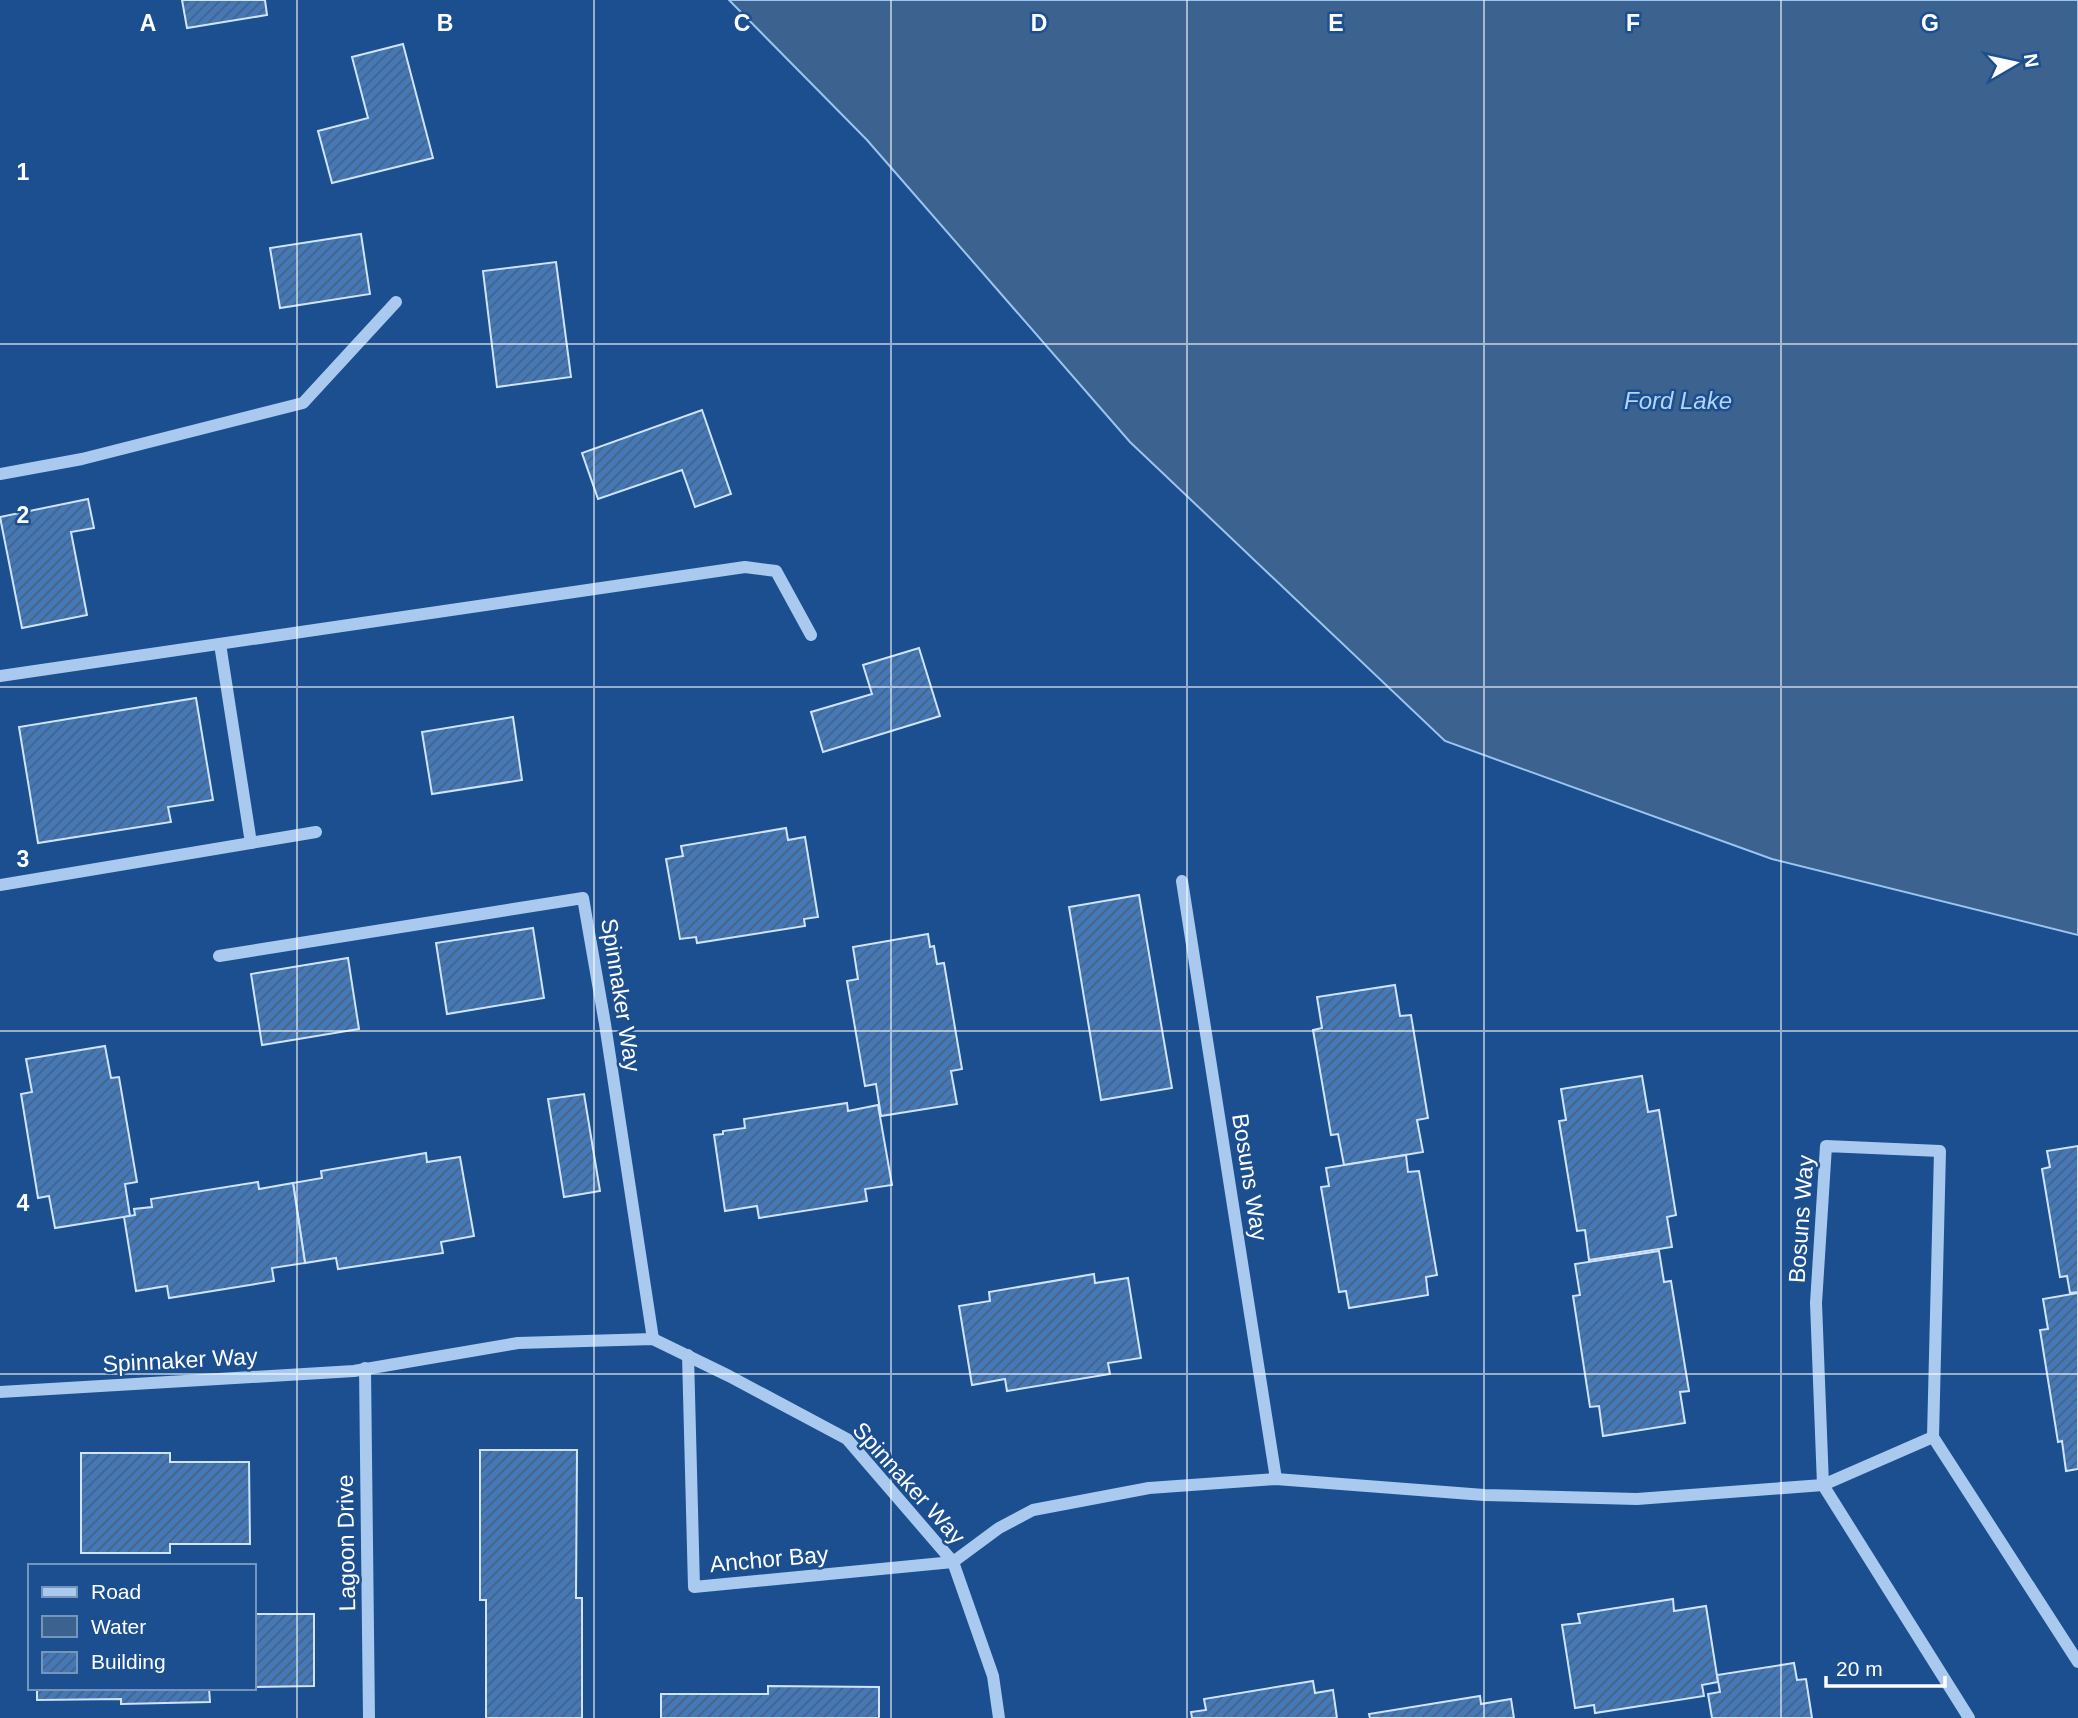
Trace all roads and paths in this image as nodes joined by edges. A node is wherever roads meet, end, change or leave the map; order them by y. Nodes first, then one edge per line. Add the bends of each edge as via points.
1 (396, 302) dead end
2 (0, 474) edge
3 (811, 635) dead end
4 (220, 644) junction
5 (0, 676) edge
6 (316, 832) dead end
7 (251, 844) junction
8 (1182, 881) dead end
9 (0, 885) edge
10 (219, 956) dead end
11 (653, 1339) junction
12 (688, 1355) junction
13 (365, 1368) junction
14 (0, 1392) edge
15 (1933, 1437) junction
16 (1276, 1479) junction
17 (1823, 1485) junction
18 (953, 1562) junction
19 (2078, 1662) edge
20 (369, 1718) edge
21 (999, 1718) edge
22 (1969, 1718) edge

1 - 2 street via 303,403 82,459
3 - 4 street via 776,571 745,567
4 - 5 street
4 - 7 street
6 - 7 street
7 - 9 street
8 - 16 street, Bosuns Way
10 - 11 street, Spinnaker Way via 583,898
11 - 12 street, Spinnaker Way
11 - 13 street, Spinnaker Way via 518,1343
12 - 18 street, Spinnaker Way via 846,1439
12 - 18 street, Anchor Bay via 694,1587
13 - 14 street, Spinnaker Way
13 - 20 street, Lagoon Drive
15 - 17 street
15 - 17 street, Bosuns Way via 1940,1151 1826,1146 1816,1303
15 - 19 street
16 - 17 street via 1484,1495 1637,1499
16 - 18 street via 1149,1488 1033,1510
17 - 22 street, Bosuns Way
18 - 21 street, Spinnaker Way via 993,1675

